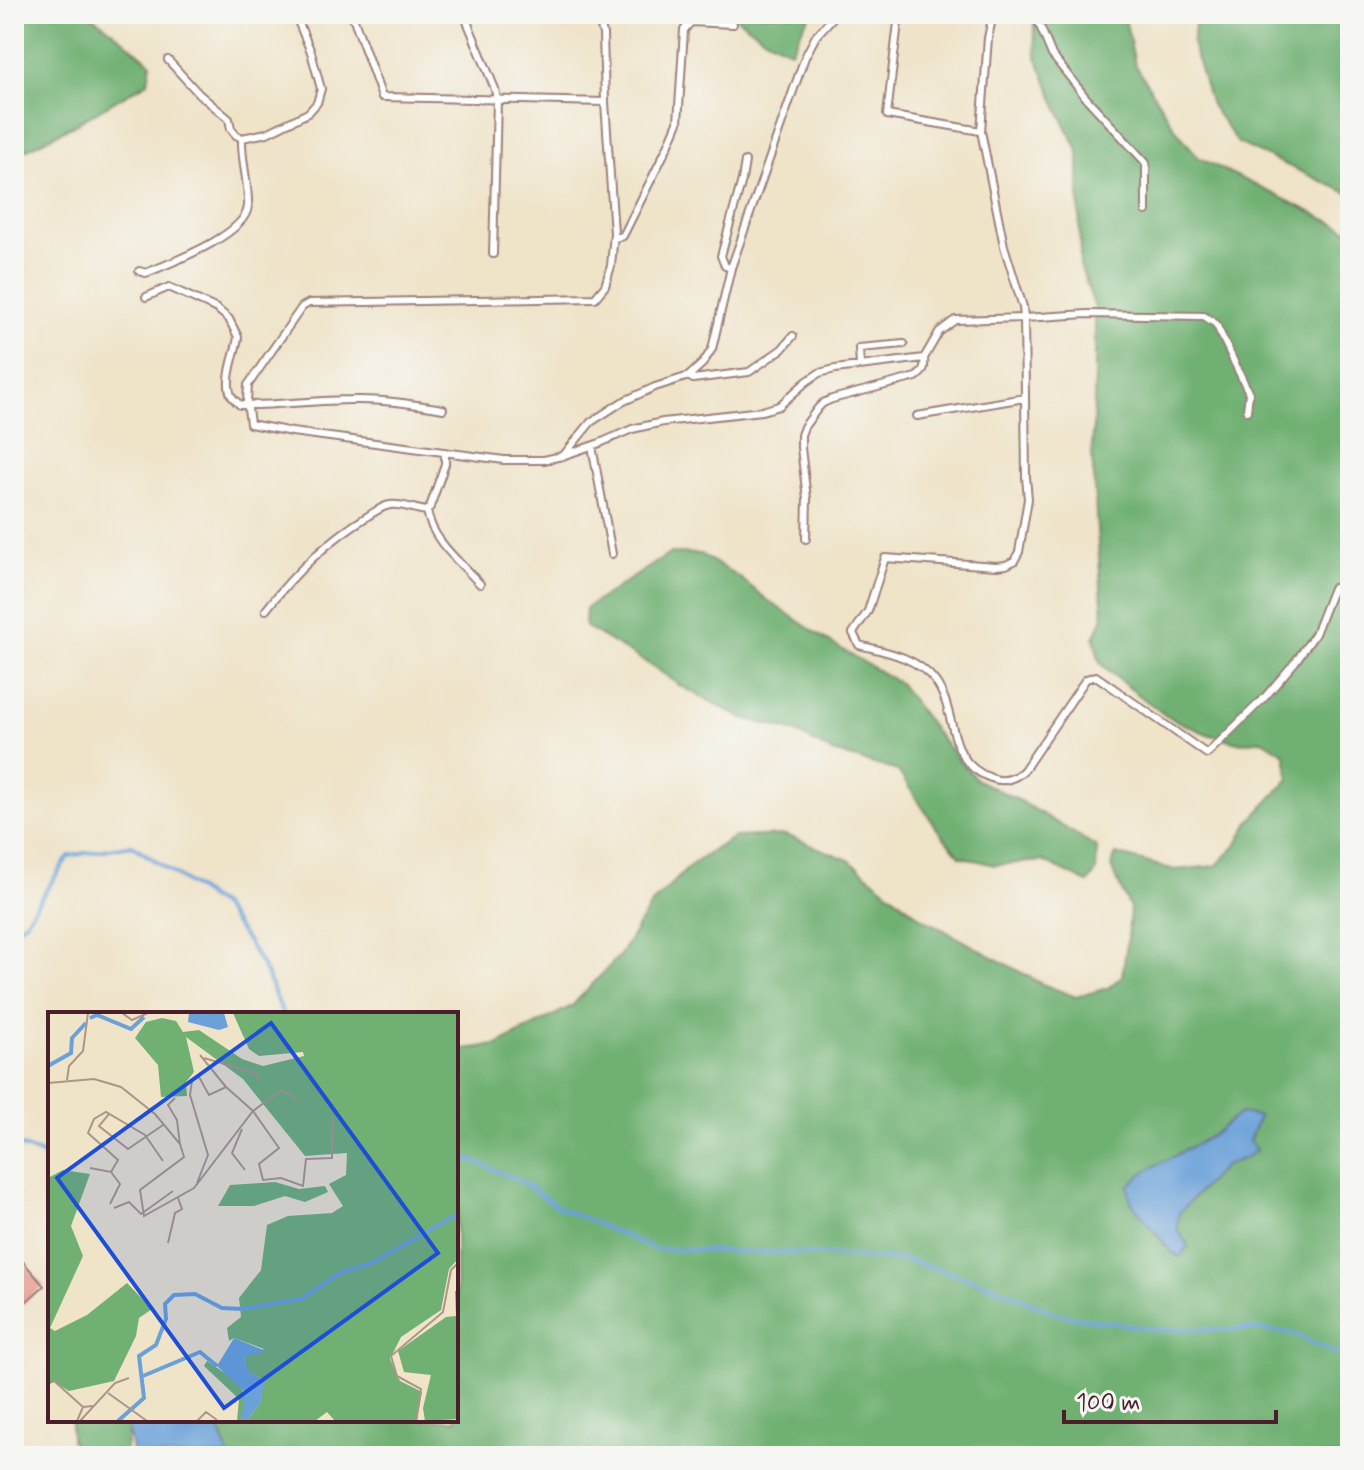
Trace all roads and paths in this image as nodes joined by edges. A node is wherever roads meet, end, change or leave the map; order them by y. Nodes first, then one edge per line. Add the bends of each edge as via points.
1 (295, 14) edge
2 (352, 14) edge
3 (464, 14) edge
4 (597, 14) edge
5 (836, 14) edge
6 (899, 14) edge
7 (993, 14) edge
8 (1035, 14) edge
9 (733, 24) dead end
10 (168, 60) dead end
11 (497, 100) junction
12 (605, 102) junction
13 (981, 131) junction
14 (242, 138) junction
15 (745, 161) dead end
16 (1146, 211) dead end
17 (614, 238) junction
18 (493, 254) dead end
19 (731, 268) junction
20 (139, 271) dead end
21 (146, 297) dead end
22 (1024, 318) junction
23 (793, 336) dead end
24 (904, 344) dead end
25 (924, 358) junction
26 (860, 366) junction
27 (689, 376) junction
28 (1025, 398) junction
29 (248, 405) junction
30 (443, 409) dead end
31 (1247, 411) dead end
32 (917, 416) dead end
33 (592, 446) junction
34 (445, 452) junction
35 (562, 456) junction
36 (427, 511) junction
37 (806, 539) dead end
38 (612, 554) dead end
39 (480, 584) dead end
40 (1333, 588) dead end
41 (266, 610) dead end

1 - 14 lane via 321,89 317,103 267,133
2 - 11 lane via 382,97
3 - 11 lane
4 - 12 lane via 603,34
5 - 19 lane via 805,57
6 - 13 lane via 887,115
7 - 13 lane
8 - 16 lane via 1052,55 1146,163
9 - 17 lane via 691,22 684,30 678,122 623,236
10 - 14 lane
11 - 12 lane
11 - 18 lane
12 - 17 lane
13 - 22 lane
14 - 20 lane via 248,207 242,219 205,248 146,273
15 - 19 lane via 721,256
17 - 29 lane via 605,286 595,298 309,303 248,385
19 - 27 lane via 712,349
21 - 29 lane via 169,287 229,319 238,337 231,395 240,405
22 - 25 lane via 955,320 939,332
22 - 28 lane
22 - 31 lane via 1204,316 1216,324 1249,393
23 - 27 lane via 749,372
24 - 26 lane via 859,348
25 - 26 lane
25 - 37 lane via 923,371 916,377 823,403 804,427
26 - 33 lane via 819,373 779,406 663,422
27 - 35 lane via 622,402 591,422
28 - 32 lane
28 - 40 lane via 1028,499 1014,561 996,566 885,558 868,611 853,633 859,645 908,658 935,680 959,750 989,778 1017,777 1086,679 1096,676 1207,754 1295,662 1315,634
29 - 30 lane via 354,399
29 - 34 lane via 250,424
33 - 35 lane
33 - 38 lane
34 - 35 lane via 504,460
34 - 36 lane
36 - 39 lane via 436,536
36 - 41 lane via 386,505 319,552

